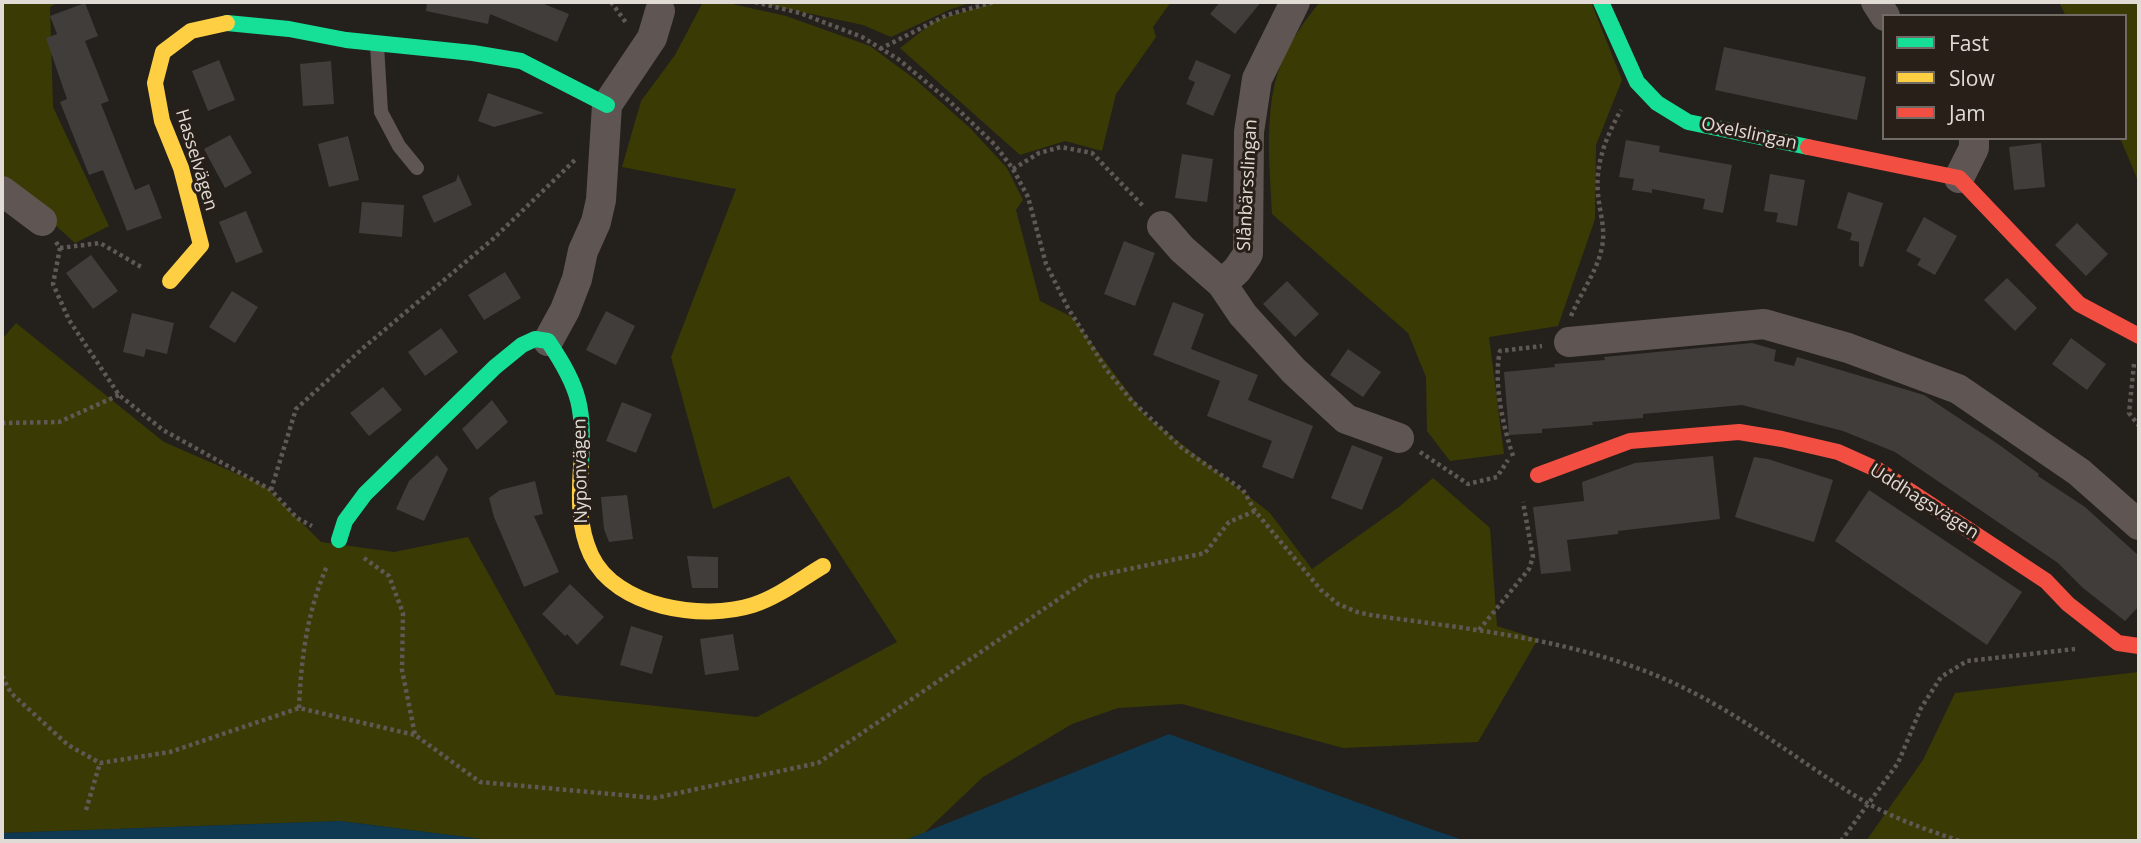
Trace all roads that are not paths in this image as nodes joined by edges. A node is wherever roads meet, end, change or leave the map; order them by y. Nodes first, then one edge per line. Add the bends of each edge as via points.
1 (1295, 2) edge
2 (1601, 2) edge
3 (653, 5) edge
4 (377, 44) junction
5 (607, 105) junction
6 (1974, 140) edge
7 (417, 168) dead end
8 (1959, 178) junction
9 (2, 191) edge
10 (42, 221) road end
11 (1162, 226) road end
12 (170, 281) road end
13 (1222, 284) junction
14 (2138, 336) edge
15 (548, 341) junction
16 (1569, 342) road end
17 (1399, 438) road end
18 (1538, 475) dead end
19 (2139, 525) edge
20 (339, 540) road end
21 (823, 566) dead end
22 (2139, 646) edge

1 - 13 street, Slånbärsslingan via 1257,79 1249,132 1248,254
2 - 8 street, Oxelslingan via 1637,82 1657,103 1688,122
3 - 5 street via 652,38
4 - 5 street, Hasselvägen via 521,61
4 - 7 lane via 381,112
4 - 12 street, Hasselvägen via 230,22 191,31 163,52 155,83 162,121 181,168 201,245
5 - 15 street via 596,222 565,310
6 - 8 street
8 - 14 street via 2079,304
9 - 10 street
11 - 13 street
13 - 17 street via 1243,315 1294,371 1346,419
15 - 20 street via 535,339 522,345 495,367 365,494 345,522
15 - 21 street, Nyponvägen via 576,389 581,410 578,512 583,539 612,581 637,597 664,606 728,611 754,605
16 - 19 street via 1764,324 1848,348 1958,389 2078,472
18 - 22 street, Uddhagsvägen via 1630,441 1700,434 1739,432 1838,452 1878,470 2046,581 2118,643

